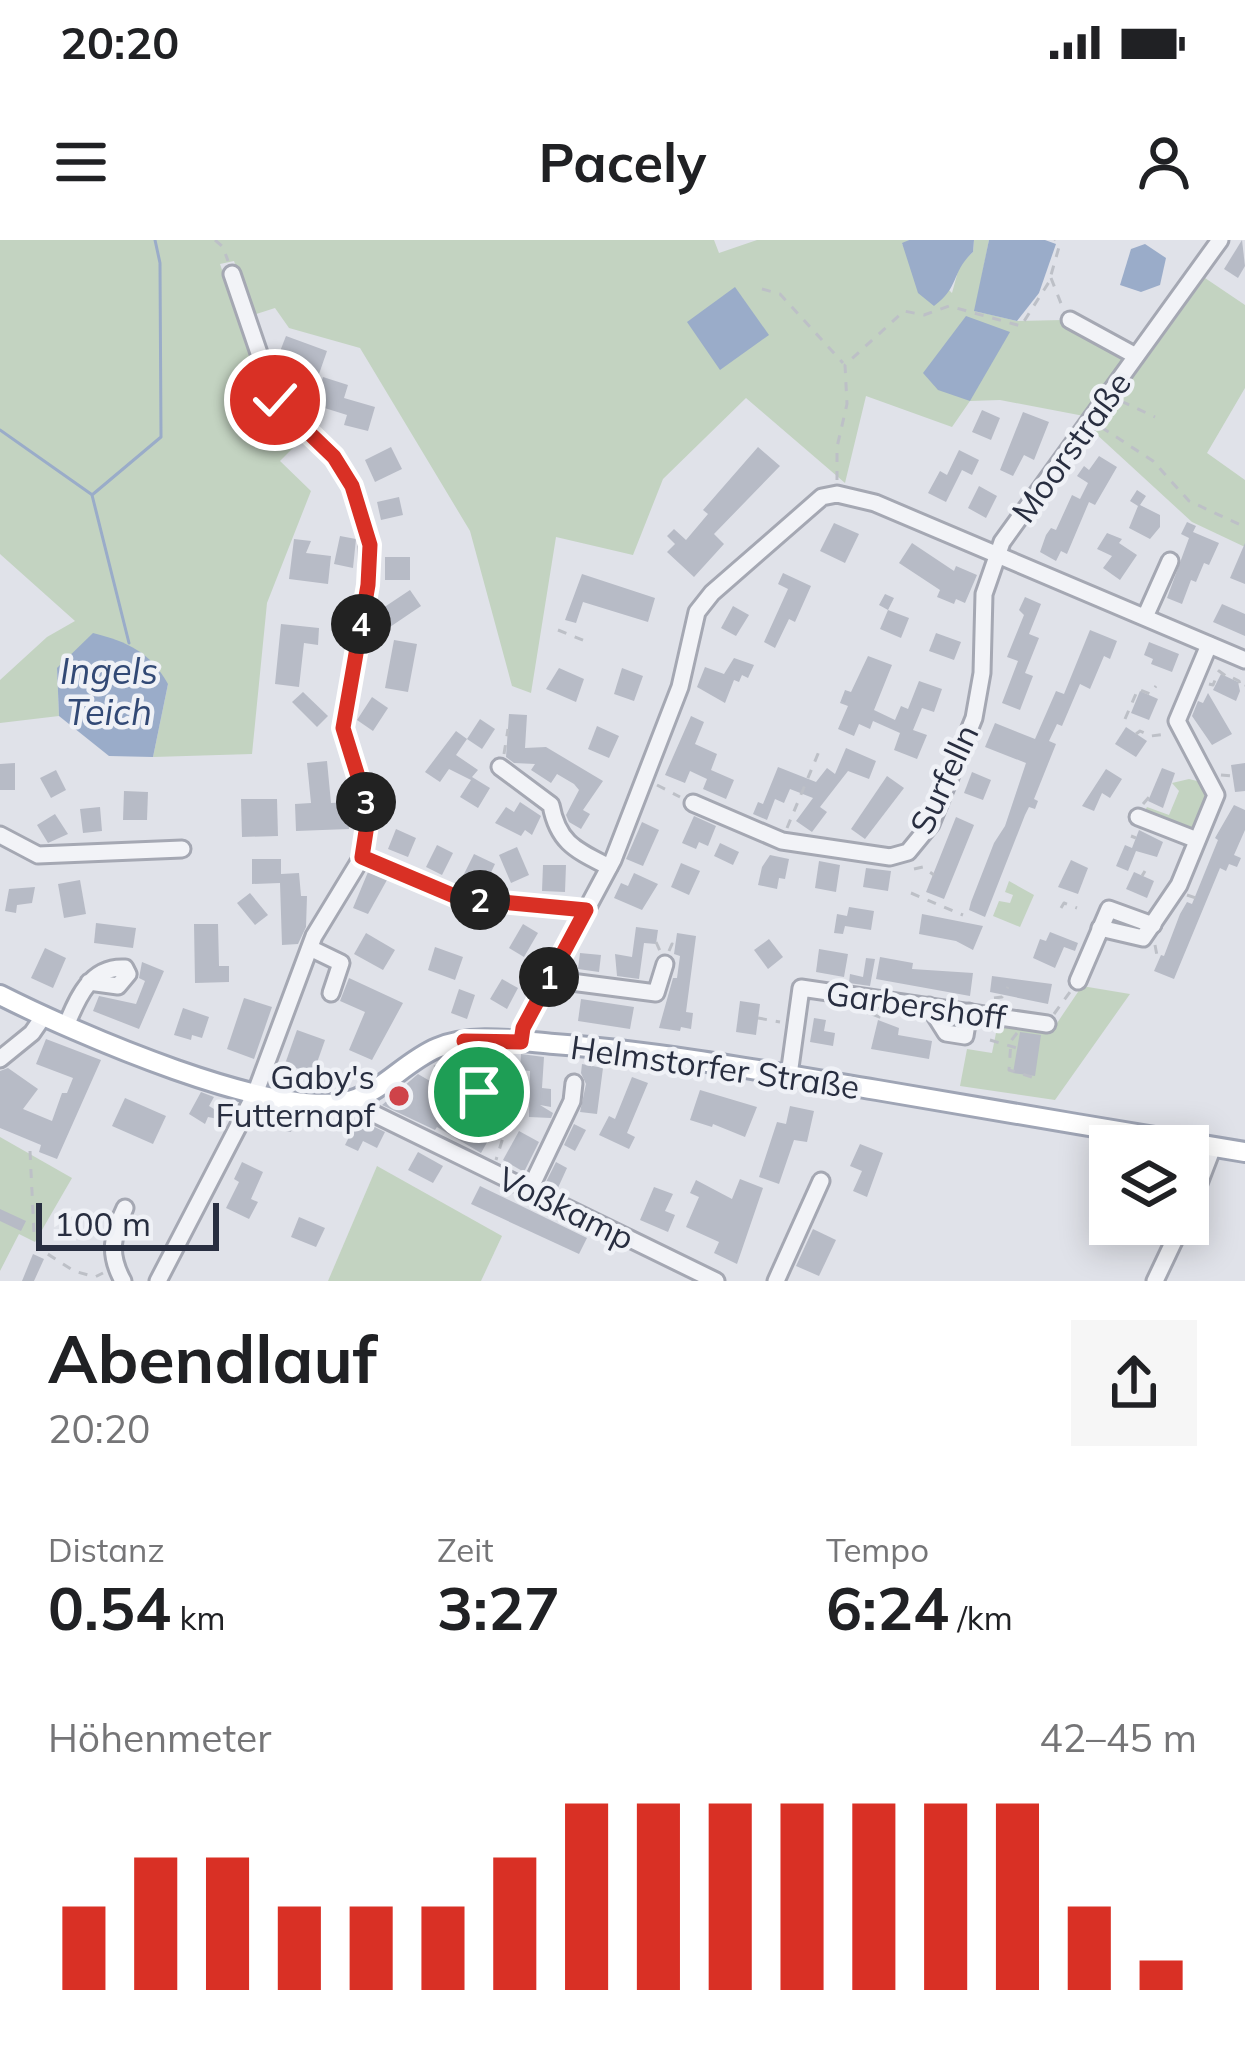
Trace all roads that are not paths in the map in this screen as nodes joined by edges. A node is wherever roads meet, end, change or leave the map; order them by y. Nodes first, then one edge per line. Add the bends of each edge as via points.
1 (1220, 240) edge
2 (232, 274) road end
3 (1070, 320) road end
4 (1136, 356) junction
5 (996, 554) junction
6 (1170, 561) dead end
7 (1145, 617) junction
8 (1209, 645) junction
9 (1245, 660) edge
10 (502, 761) road end
11 (693, 802) road end
12 (1138, 817) dead end
13 (0, 835) edge
14 (1198, 840) junction
15 (182, 849) dead end
16 (362, 857) junction
17 (609, 868) junction
18 (586, 910) junction
19 (310, 948) junction
20 (665, 964) dead end
21 (548, 979) junction
22 (1078, 981) road end
23 (89, 982) dead end
24 (331, 993) dead end
25 (0, 995) edge
26 (929, 1006) junction
27 (969, 1012) junction
28 (43, 1017) junction
29 (1047, 1024) road end
30 (66, 1026) junction
31 (521, 1042) junction
32 (0, 1059) edge
33 (789, 1075) junction
34 (574, 1083) dead end
35 (255, 1094) junction
36 (356, 1099) junction
37 (1214, 1147) junction
38 (1245, 1152) edge
39 (1209, 1160) edge
40 (821, 1181) dead end
41 (530, 1191) junction
42 (125, 1208) dead end
43 (1172, 1245) edge
44 (123, 1281) edge
45 (158, 1281) edge
46 (716, 1281) edge
47 (776, 1281) edge
48 (1155, 1281) edge

1 - 4 street, Moorstraße
2 - 16 street via 275,400 334,457 368,536 368,585 343,728 369,812
3 - 4 street
4 - 5 street, Moorstraße
5 - 7 street
5 - 11 street, Surfelln via 981,618 979,702 931,824 908,852 890,857 782,841
5 - 17 street, Moorstraße via 837,494 801,512 697,612 680,687
6 - 7 street
7 - 8 street
8 - 9 street
8 - 14 street via 1177,721 1216,796
10 - 17 street via 551,805 569,844
12 - 14 street
13 - 15 street via 38,855
14 - 22 street via 1143,938 1100,928
16 - 18 street via 459,898
16 - 19 street
17 - 18 street
18 - 21 street
19 - 24 street via 341,963
19 - 35 street
20 - 21 street via 656,993
21 - 31 street
23 - 30 street
25 - 28 main road, Helmstorfer Straße
26 - 27 street, Garbershoff
26 - 27 street via 946,1033 965,1036
26 - 33 street, Garbershoff via 801,988
27 - 29 street, Garbershoff
28 - 30 main road, Helmstorfer Straße
28 - 32 street
30 - 35 main road, Helmstorfer Straße
31 - 33 main road, Helmstorfer Straße
31 - 36 main road, Helmstorfer Straße via 437,1048
33 - 37 main road, Helmstorfer Straße
34 - 41 street
35 - 36 main road, Helmstorfer Straße via 302,1105
35 - 45 street
36 - 41 street, Voßkamp
37 - 38 main road, Helmstorfer Straße
37 - 39 street
40 - 47 street
41 - 46 street, Voßkamp
42 - 44 street via 112,1241
43 - 48 street

